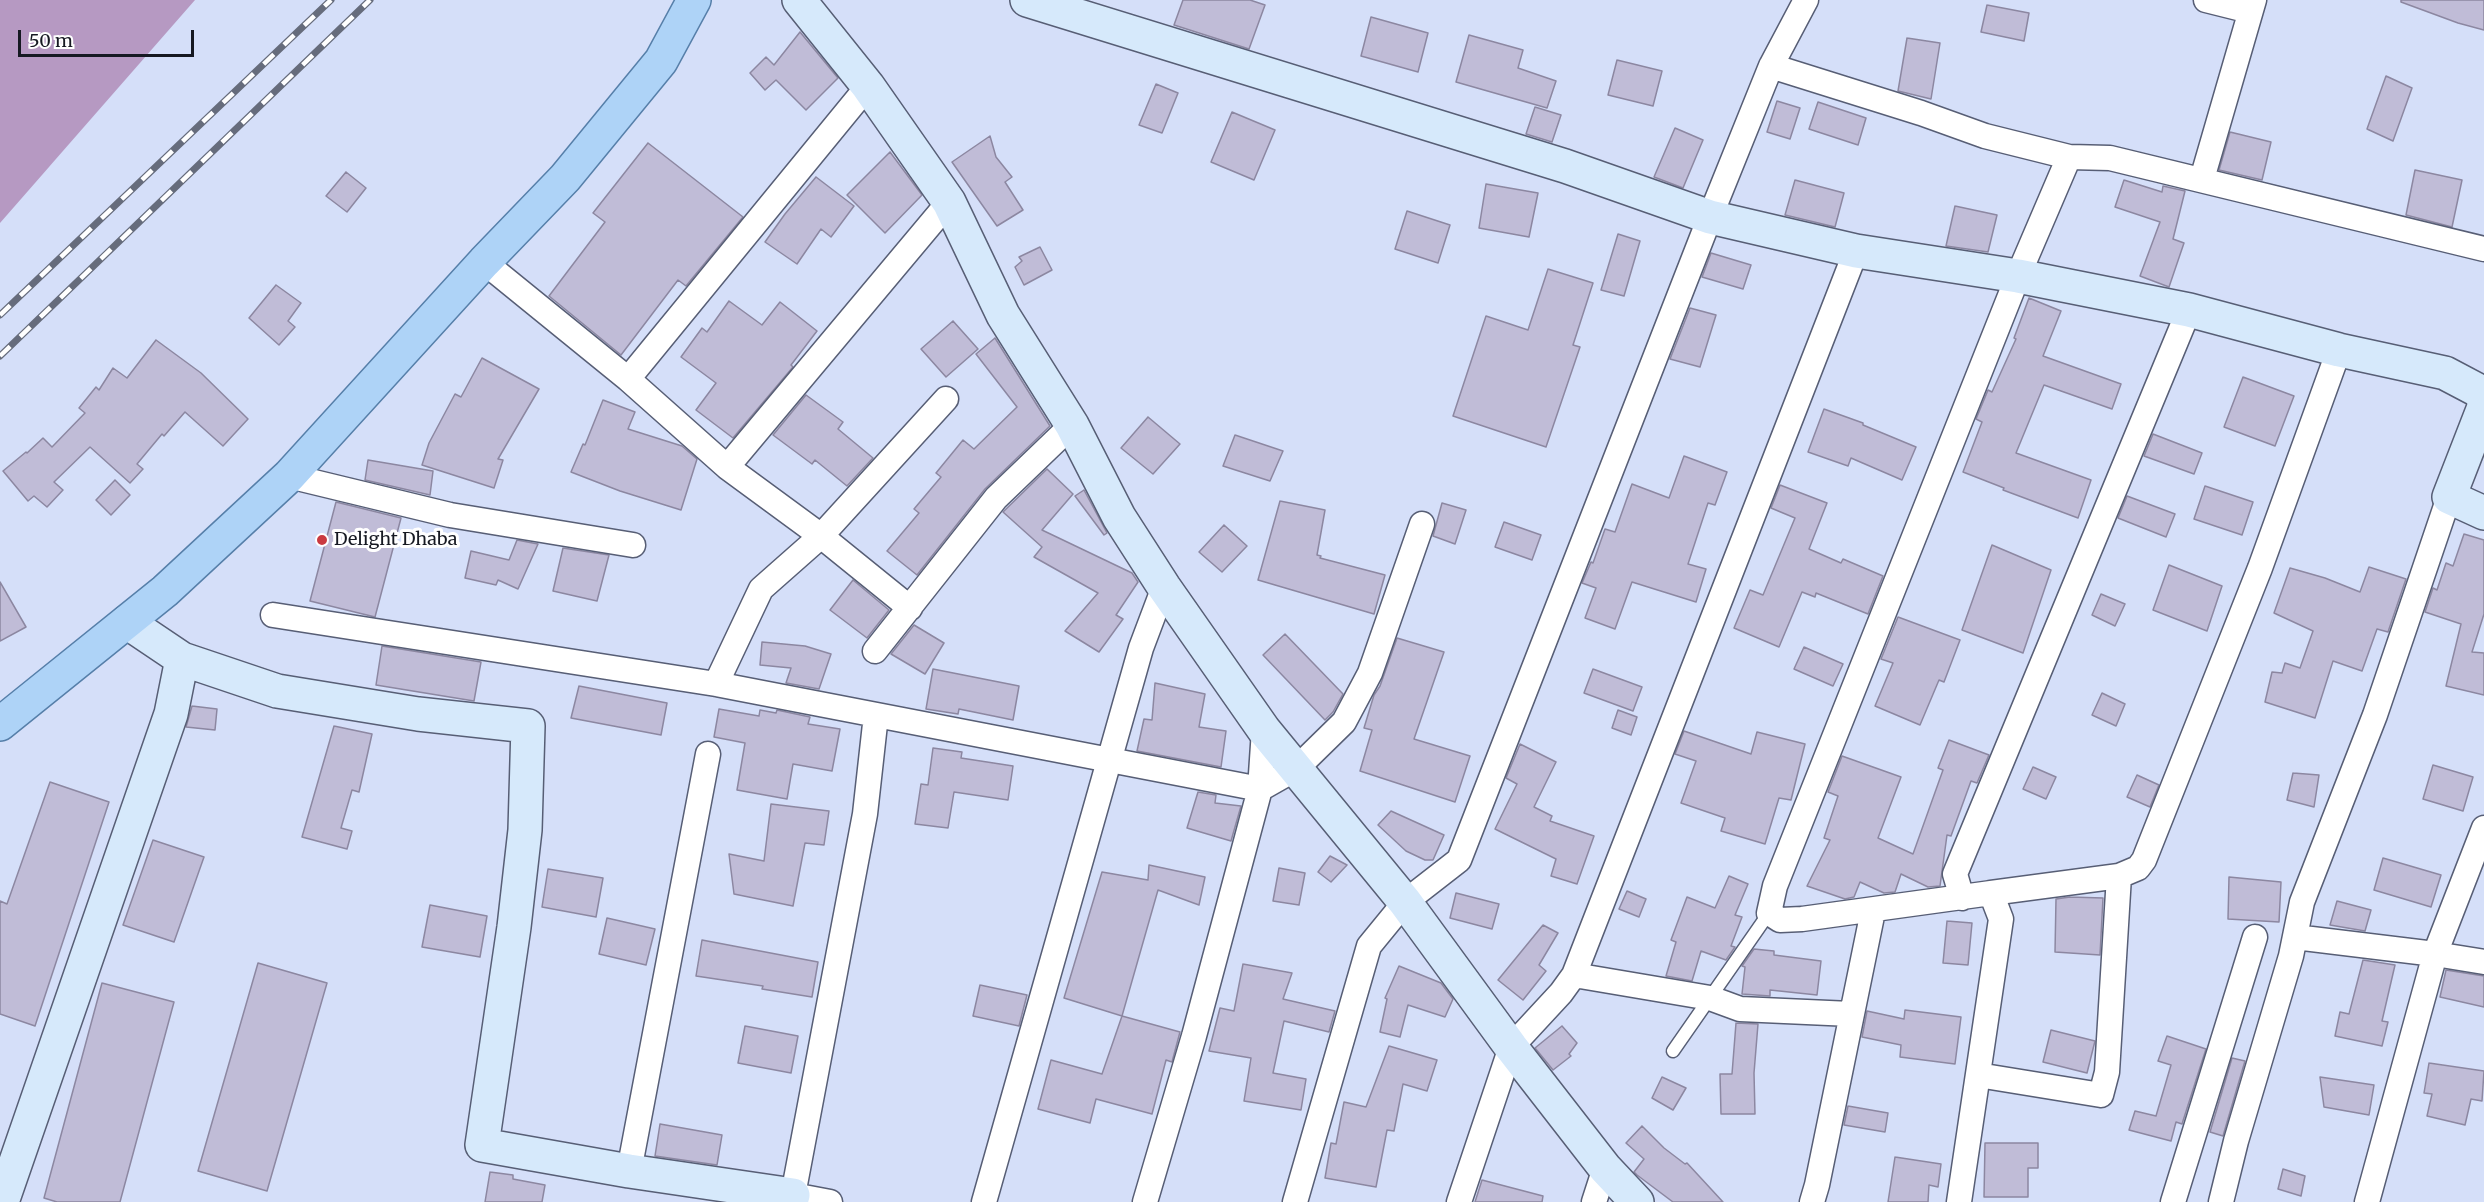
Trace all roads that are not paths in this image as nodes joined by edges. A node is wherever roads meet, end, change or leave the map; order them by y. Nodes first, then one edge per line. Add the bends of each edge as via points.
1 (694, 0) edge
2 (799, 0) edge
3 (1027, 0) edge
4 (1806, 0) edge
5 (2206, 0) edge
6 (2252, 5) edge
7 (1772, 66) junction
8 (868, 86) junction
9 (2069, 157) junction
10 (2202, 179) junction
11 (949, 202) junction
12 (1710, 217) junction
13 (2484, 249) edge
14 (1856, 251) junction
15 (484, 262) junction
16 (2018, 276) junction
17 (2189, 310) junction
18 (2339, 350) junction
19 (628, 379) junction
20 (2484, 393) edge
21 (946, 399) dead end
22 (1072, 425) junction
23 (727, 467) junction
24 (289, 476) junction
25 (2449, 497) junction
26 (2484, 513) edge
27 (1422, 524) dead end
28 (821, 536) junction
29 (633, 545) dead end
30 (1164, 586) junction
31 (910, 609) junction
32 (273, 615) dead end
33 (127, 622) junction
34 (875, 651) dead end
35 (182, 659) junction
36 (716, 684) junction
37 (876, 715) junction
38 (0, 724) edge
39 (1264, 730) junction
40 (708, 754) dead end
41 (1111, 760) junction
42 (1297, 768) junction
43 (1260, 789) junction
44 (2484, 828) edge
45 (2120, 876) junction
46 (1991, 893) junction
47 (1962, 898) junction
48 (1404, 902) junction
49 (1874, 911) junction
50 (1769, 913) junction
51 (2255, 937) dead end
52 (2295, 937) junction
53 (2435, 954) junction
54 (2484, 962) edge
55 (1574, 975) junction
56 (1710, 998) junction
57 (1851, 1014) junction
58 (1511, 1047) junction
59 (1673, 1051) dead end
60 (1978, 1075) junction
61 (1605, 1168) junction
62 (630, 1171) junction
63 (792, 1198) edge
64 (2, 1202) edge
65 (830, 1202) edge
66 (984, 1202) edge
67 (1145, 1202) edge
68 (1295, 1202) edge
69 (1459, 1202) edge
70 (1594, 1202) edge
71 (1637, 1202) edge
72 (1812, 1202) edge
73 (1959, 1202) edge
74 (2174, 1202) edge
75 (2221, 1202) edge
76 (2367, 1202) edge

1 - 15 main road via 662,61 565,178
2 - 8 street
3 - 12 street via 1565,166
4 - 7 street
5 - 6 street
6 - 10 street
7 - 9 street via 1985,136
7 - 12 street
8 - 11 street
8 - 19 street
9 - 10 street via 2110,158
9 - 16 street
10 - 13 street
11 - 22 street via 1003,315
11 - 23 street
12 - 14 street
12 - 48 street via 1459,860
14 - 16 street
14 - 55 street
15 - 19 street
15 - 24 main road
16 - 17 street
16 - 50 street via 1775,886
17 - 18 street
17 - 47 street via 1955,874
18 - 20 street via 2445,373
18 - 45 street via 2260,568 2144,860 2138,868
19 - 23 street
20 - 25 street via 2484,407
21 - 28 street
22 - 30 street via 1119,517
22 - 31 street via 996,498
23 - 28 street
24 - 29 street via 450,515
24 - 33 main road
25 - 26 street
25 - 52 street via 2375,715 2302,902
27 - 42 street via 1370,673 1344,722
28 - 31 street
28 - 36 street via 761,589
30 - 39 street
30 - 41 street via 1141,648
31 - 34 street
32 - 36 street
33 - 35 street
33 - 38 main road
35 - 62 street via 277,691 418,714 528,726 525,830 482,1144
35 - 64 street via 171,714
36 - 37 street
37 - 41 street
37 - 63 street via 865,814
39 - 42 street
39 - 43 street
40 - 62 street
41 - 43 street
41 - 66 street
42 - 43 street
42 - 48 street
43 - 67 street
44 - 53 street
45 - 46 street
45 - 60 street via 2107,1072 2101,1095
46 - 47 street
46 - 60 street via 2001,919
47 - 49 street
48 - 58 street
48 - 68 street via 1369,946
49 - 50 street via 1780,920
49 - 57 street
50 - 56 lane
51 - 74 street
52 - 53 street
52 - 75 street
53 - 54 street
53 - 76 street
55 - 56 street
55 - 58 street
56 - 57 street via 1740,1009
56 - 59 lane
57 - 72 street
58 - 61 street
58 - 69 street
60 - 73 street
61 - 70 street
61 - 71 street
62 - 63 street
63 - 65 street

